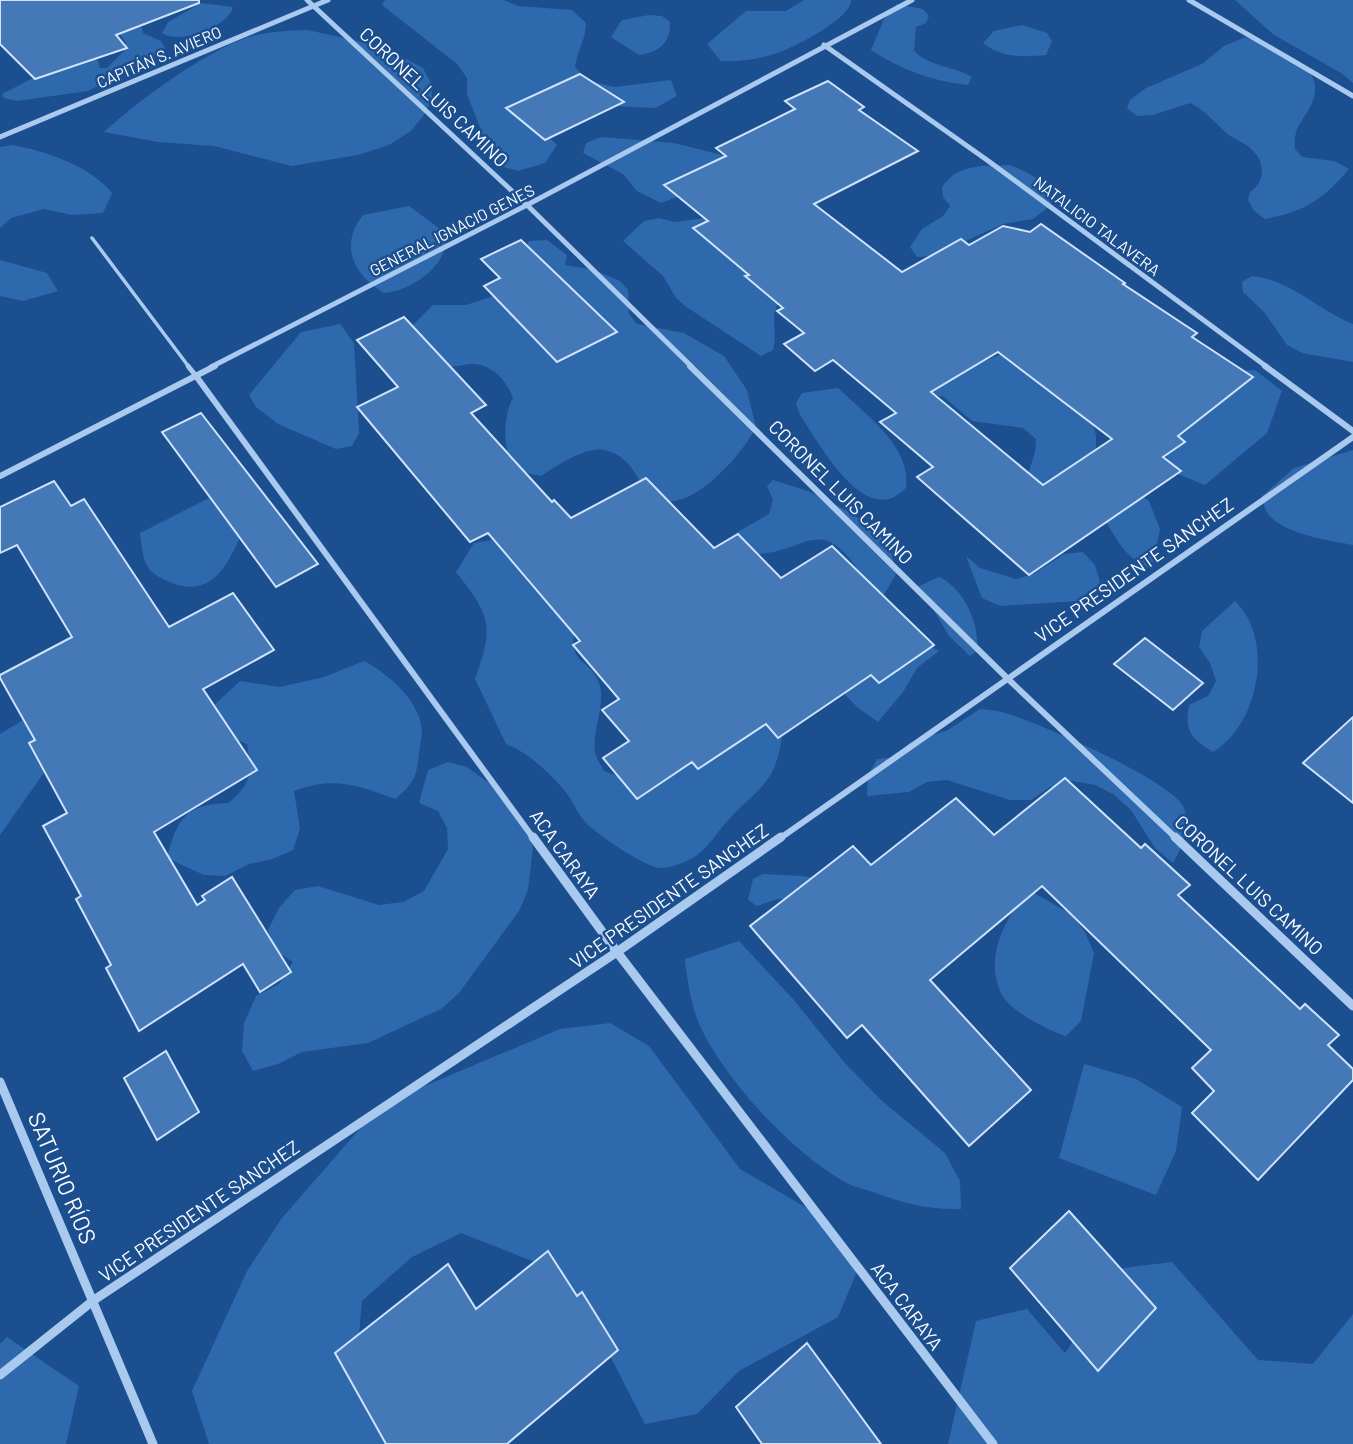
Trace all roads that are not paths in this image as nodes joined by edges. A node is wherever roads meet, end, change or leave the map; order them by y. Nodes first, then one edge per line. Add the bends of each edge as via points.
1 (307, 0) edge
2 (327, 0) edge
3 (912, 0) edge
4 (1189, 0) edge
5 (313, 6) junction
6 (824, 45) junction
7 (1353, 96) edge
8 (0, 137) edge
9 (527, 205) junction
10 (92, 239) dead end
11 (196, 376) junction
12 (1353, 431) edge
13 (1353, 437) edge
14 (0, 476) edge
15 (1007, 678) junction
16 (617, 953) junction
17 (1353, 1006) edge
18 (0, 1082) edge
19 (94, 1300) junction
20 (0, 1375) edge
21 (153, 1444) edge
22 (993, 1444) edge

1 - 5 street, CORONEL LUIS CAMINO
2 - 5 street, CAPITÁN S. AVIERO
3 - 6 street, GENERAL IGNACIO GENES
4 - 7 street
5 - 8 street, CAPITÁN S. AVIERO
5 - 9 street, CORONEL LUIS CAMINO
6 - 9 street, GENERAL IGNACIO GENES
6 - 12 street, NATALICIO TALAVERA
9 - 11 street, GENERAL IGNACIO GENES
9 - 15 street, CORONEL LUIS CAMINO
10 - 11 lane
11 - 14 street, GENERAL IGNACIO GENES
11 - 16 street, ACA CARAYA
13 - 15 street, VICE PRESIDENTE SANCHEZ
15 - 16 street, VICE PRESIDENTE SANCHEZ
15 - 17 street, CORONEL LUIS CAMINO
16 - 19 street, VICE PRESIDENTE SANCHEZ
16 - 22 street, ACA CARAYA
18 - 19 street, SATURIO RÍOS
19 - 20 street, VICE PRESIDENTE SANCHEZ
19 - 21 street, SATURIO RÍOS

